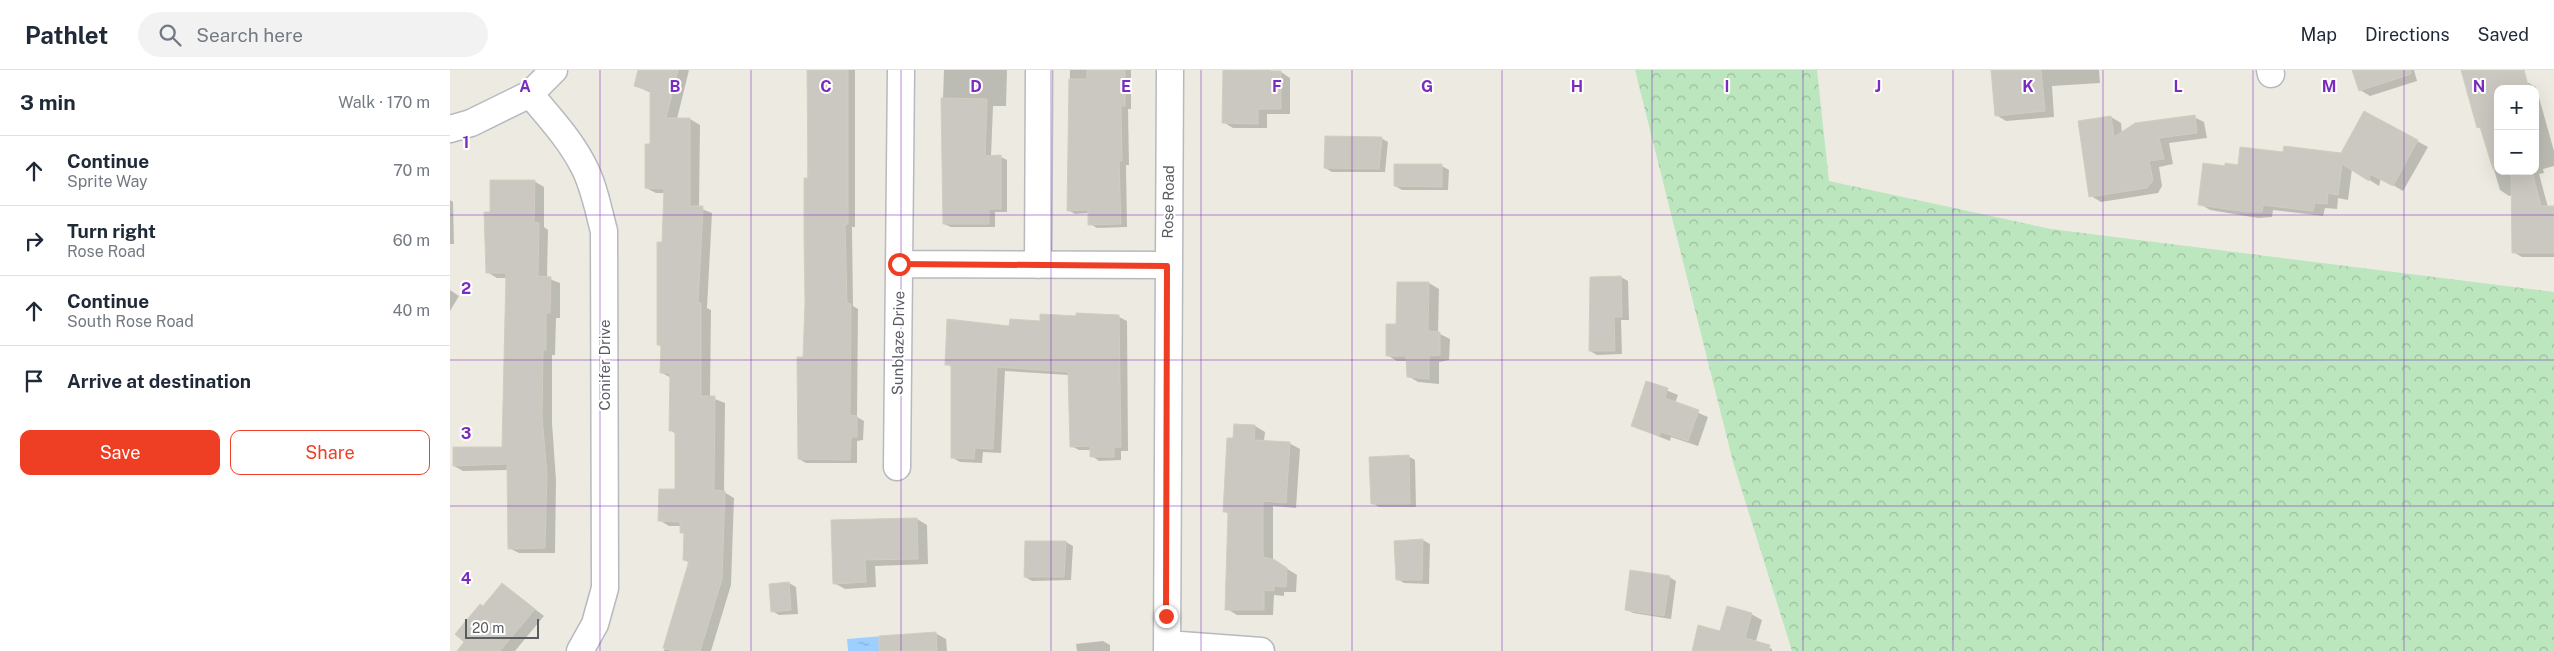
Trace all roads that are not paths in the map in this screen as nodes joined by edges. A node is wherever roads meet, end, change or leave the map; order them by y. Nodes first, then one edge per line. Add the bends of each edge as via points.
1 (554, 70) edge
2 (901, 70) edge
3 (1039, 70) edge
4 (1170, 70) edge
5 (530, 94) junction
6 (450, 129) edge
7 (899, 264) junction
8 (1038, 265) junction
9 (1167, 266) junction
10 (897, 467) dead end
11 (1167, 647) edge
12 (580, 651) edge
13 (1260, 651) edge

1 - 5 street
2 - 7 street, Sunblaze Drive
3 - 8 street
4 - 9 street, Rose Road
5 - 6 street via 471,123
5 - 12 street, Conifer Drive via 565,136 584,166 604,231 605,588 595,624
7 - 8 street
7 - 10 street, Sunblaze Drive
8 - 9 street
9 - 11 street, Rose Road
11 - 13 street

